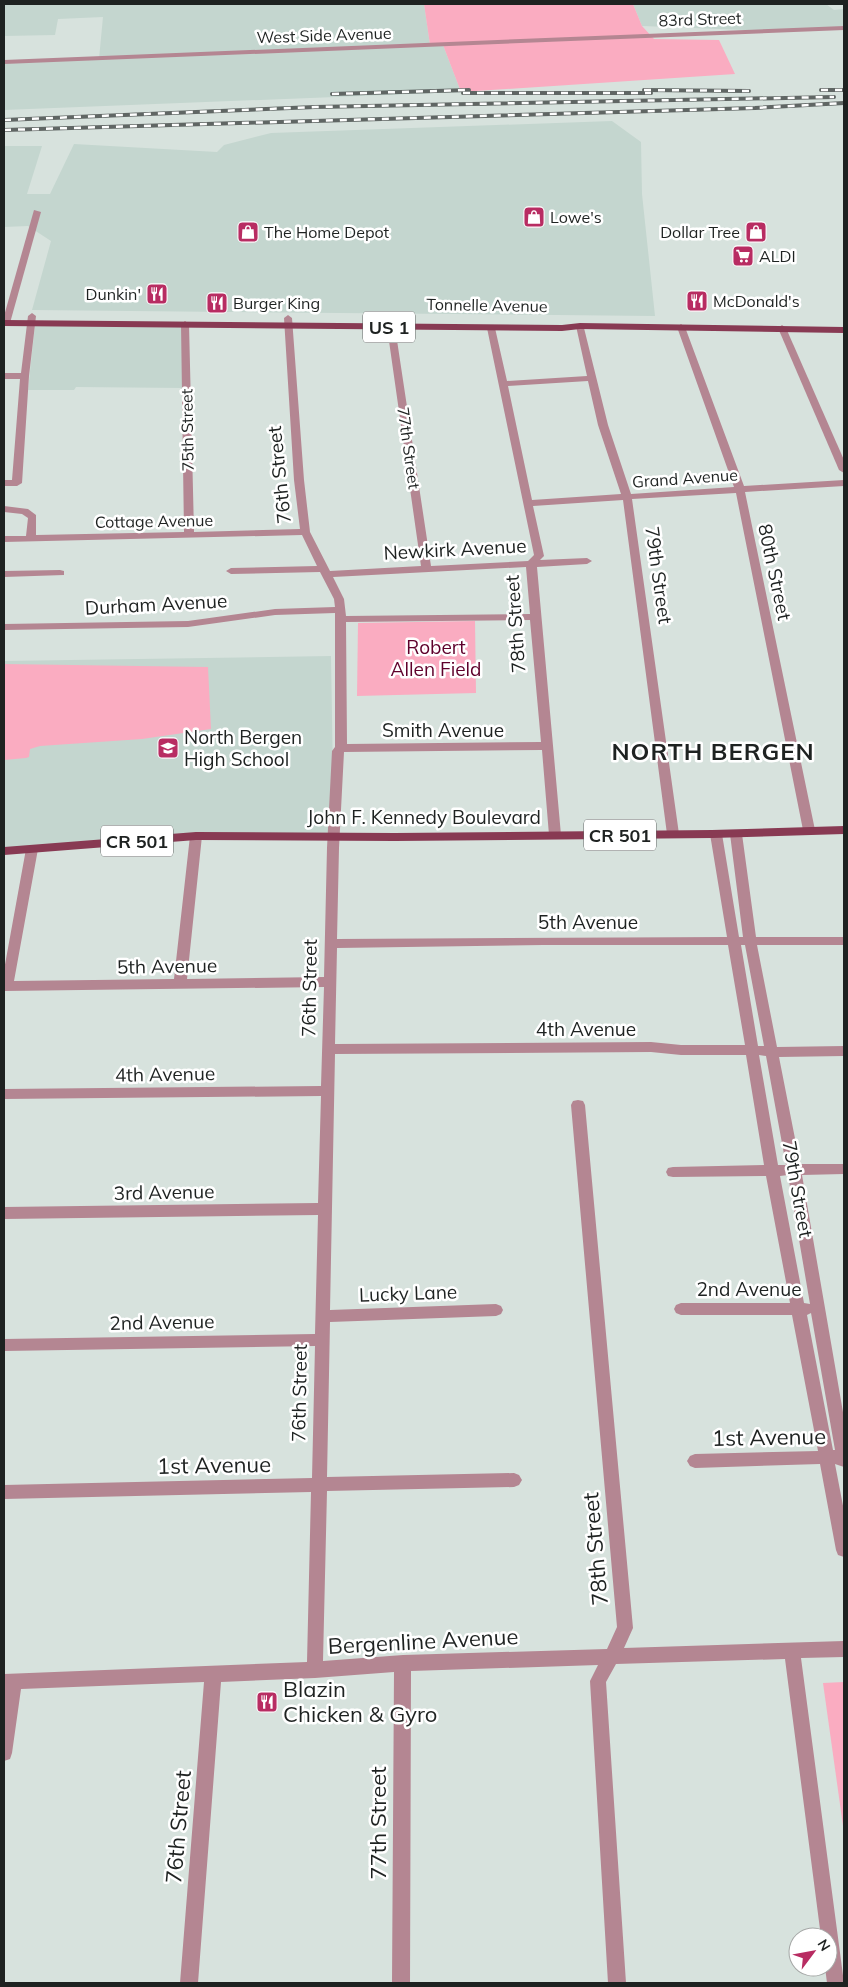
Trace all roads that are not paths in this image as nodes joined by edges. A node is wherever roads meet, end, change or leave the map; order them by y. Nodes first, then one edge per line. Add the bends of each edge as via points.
1 (844, 28) edge
2 (646, 35) joint
3 (4, 62) edge
4 (37, 212) dead end
5 (6, 319) edge
6 (32, 320) junction
7 (288, 322) junction
8 (185, 324) junction
9 (580, 326) junction
10 (391, 327) junction
11 (681, 327) junction
12 (491, 328) junction
13 (782, 328) junction
14 (844, 330) edge
15 (4, 376) edge
16 (25, 376) junction
17 (592, 378) junction
18 (504, 384) junction
19 (844, 470) edge
20 (844, 483) edge
21 (4, 484) edge
22 (740, 489) junction
23 (628, 497) junction
24 (529, 503) junction
25 (4, 509) edge
26 (305, 532) junction
27 (189, 535) junction
28 (4, 539) edge
29 (30, 539) junction
30 (587, 561) dead end
31 (532, 562) junction
32 (426, 568) junction
33 (231, 571) dead end
34 (325, 572) junction
35 (60, 573) dead end
36 (4, 574) edge
37 (341, 615) junction
38 (535, 617) junction
39 (4, 627) edge
40 (547, 746) junction
41 (340, 748) junction
42 (809, 830) junction
43 (844, 830) edge
44 (673, 834) junction
45 (716, 834) junction
46 (736, 834) junction
47 (555, 835) junction
48 (196, 836) junction
49 (334, 837) junction
50 (32, 849) junction
51 (4, 851) edge
52 (734, 941) junction
53 (750, 941) junction
54 (844, 942) edge
55 (331, 944) junction
56 (330, 982) junction
57 (180, 985) junction
58 (6, 986) edge
59 (328, 1049) junction
60 (753, 1050) junction
61 (844, 1051) edge
62 (771, 1052) junction
63 (327, 1091) junction
64 (4, 1094) edge
65 (578, 1105) dead end
66 (844, 1169) edge
67 (794, 1170) junction
68 (772, 1171) junction
69 (673, 1172) dead end
70 (324, 1209) junction
71 (4, 1213) edge
72 (818, 1308) junction
73 (681, 1309) dead end
74 (799, 1309) junction
75 (496, 1310) dead end
76 (322, 1316) junction
77 (321, 1340) junction
78 (4, 1345) edge
79 (826, 1458) junction
80 (844, 1459) edge
81 (695, 1461) dead end
82 (514, 1480) dead end
83 (319, 1485) junction
84 (4, 1492) edge
85 (844, 1550) edge
86 (844, 1649) edge
87 (792, 1651) junction
88 (612, 1655) junction
89 (403, 1663) junction
90 (315, 1670) junction
91 (213, 1674) junction
92 (9, 1682) edge
93 (4, 1753) edge
94 (189, 1983) edge
95 (401, 1983) edge
96 (617, 1983) edge
97 (836, 1983) edge

1 - 2 street, 83rd Street
2 - 3 street, West Side Avenue
4 - 5 street
5 - 6 main road, Tonnelle Avenue / US 1
6 - 7 main road, Tonnelle Avenue / US 1
6 - 8 main road, Tonnelle Avenue / US 1
6 - 16 street
7 - 8 main road, Tonnelle Avenue / US 1
7 - 9 main road, Tonnelle Avenue / US 1 via 556,321
7 - 10 main road, Tonnelle Avenue / US 1
7 - 26 street, 76th Street
8 - 27 street, 75th Street
9 - 11 main road, Tonnelle Avenue / US 1
9 - 12 main road, Tonnelle Avenue / US 1
9 - 17 street, 79th Street
10 - 12 main road, Tonnelle Avenue / US 1
10 - 32 street, 77th Street
11 - 13 main road, Tonnelle Avenue / US 1
11 - 22 street, 80th Street
12 - 18 street, 78th Street
13 - 14 main road, Tonnelle Avenue / US 1
13 - 19 street
15 - 16 street
16 - 21 street via 17,483
17 - 18 street
17 - 23 street, 79th Street via 603,425
18 - 24 street, 78th Street
20 - 22 street, Grand Avenue
22 - 23 street, Grand Avenue
22 - 42 street, 80th Street
23 - 24 street, Grand Avenue
23 - 44 street, 79th Street
24 - 31 street, 78th Street via 539,556
25 - 29 street via 25,511 33,517
26 - 27 street, Cottage Avenue
26 - 34 street, 76th Street
27 - 29 street, Cottage Avenue
28 - 29 street, Cottage Avenue
30 - 31 street, Newkirk Avenue
31 - 32 street, Newkirk Avenue
31 - 38 street, 78th Street
32 - 34 street, Newkirk Avenue
33 - 34 street, Newkirk Avenue
34 - 37 street, 76th Street via 339,599
35 - 36 street
37 - 38 street, Durham Avenue
37 - 39 street, Durham Avenue via 275,612 188,624
37 - 41 street, 76th Street
38 - 40 street, 78th Street
40 - 41 street, Smith Avenue
40 - 47 street, 78th Street
41 - 49 street, 76th Street
42 - 43 main road, John F. Kennedy Boulevard / CR 501
42 - 46 main road, John F. Kennedy Boulevard / CR 501
44 - 45 main road, John F. Kennedy Boulevard / CR 501
44 - 47 main road, John F. Kennedy Boulevard / CR 501
45 - 46 main road, John F. Kennedy Boulevard / CR 501
45 - 52 street, 79th Street
46 - 53 street, 79th Street
47 - 49 main road, John F. Kennedy Boulevard / CR 501
48 - 49 main road, John F. Kennedy Boulevard / CR 501
48 - 50 main road, John F. Kennedy Boulevard / CR 501
48 - 57 street
49 - 55 street, 76th Street
50 - 51 main road, John F. Kennedy Boulevard / CR 501
50 - 58 street
52 - 53 street, 5th Avenue
52 - 55 street, 5th Avenue
52 - 60 street, 79th Street
53 - 54 street, 5th Avenue
53 - 62 street, 79th Street
55 - 56 street, 76th Street
56 - 57 street, 5th Avenue
56 - 59 street, 76th Street
57 - 58 street, 5th Avenue
59 - 60 street, 4th Avenue via 651,1047
59 - 63 street, 76th Street
60 - 62 street, 4th Avenue
60 - 68 street, 79th Street
61 - 62 street, 4th Avenue
62 - 67 street, 79th Street
63 - 64 street, 4th Avenue
63 - 70 street, 76th Street
65 - 88 street, 78th Street via 625,1628
66 - 67 street
67 - 68 street
67 - 72 street, 79th Street
68 - 69 street
68 - 74 street, 79th Street
70 - 71 street, 3rd Avenue
70 - 76 street, 76th Street
72 - 74 street, 2nd Avenue
72 - 80 street, 79th Street
73 - 74 street, 2nd Avenue
74 - 79 street, 79th Street
75 - 76 street, Lucky Lane
76 - 77 street, 76th Street
77 - 78 street, 2nd Avenue
77 - 83 street, 76th Street
79 - 80 street, 1st Avenue
79 - 81 street, 1st Avenue
79 - 85 street, 79th Street
82 - 83 street, 1st Avenue
83 - 84 street, 1st Avenue
83 - 90 street, 76th Street
86 - 87 street, Bergenline Avenue
87 - 88 street, Bergenline Avenue
87 - 97 street
88 - 89 street, Bergenline Avenue
88 - 96 street, 78th Street via 598,1680
89 - 90 street, Bergenline Avenue
89 - 95 street, 77th Street
90 - 91 street, Bergenline Avenue
91 - 92 street, Bergenline Avenue
91 - 94 street, 76th Street
92 - 93 street

